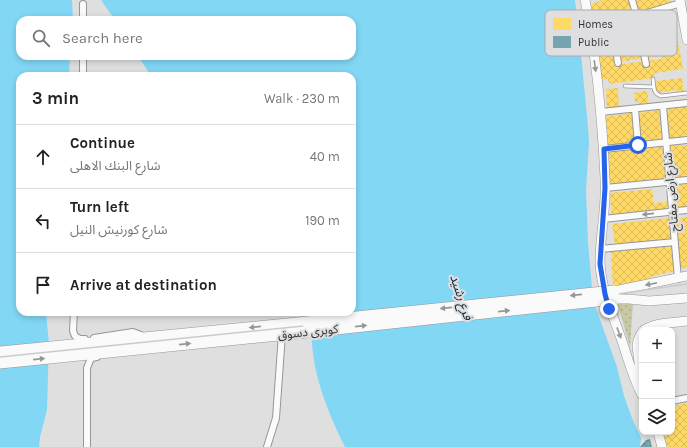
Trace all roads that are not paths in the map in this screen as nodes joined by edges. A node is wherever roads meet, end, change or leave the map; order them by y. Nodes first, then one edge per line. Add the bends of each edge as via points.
1 (632, 0) edge
2 (681, 2) edge
3 (83, 4) dead end
4 (635, 10) edge
5 (658, 10) edge
6 (83, 16) edge
7 (687, 40) edge
8 (593, 56) edge
9 (617, 56) edge
10 (644, 56) edge
11 (83, 60) edge
12 (618, 64) dead end
13 (646, 64) dead end
14 (83, 72) edge
15 (653, 79) dead end
16 (625, 86) dead end
17 (654, 87) junction
18 (687, 93) edge
19 (687, 103) edge
20 (664, 106) junction
21 (635, 109) junction
22 (601, 112) junction
23 (687, 140) edge
24 (667, 142) junction
25 (638, 145) junction
26 (604, 149) junction
27 (687, 180) edge
28 (670, 182) junction
29 (605, 188) junction
30 (687, 210) edge
31 (673, 212) junction
32 (603, 219) junction
33 (675, 242) junction
34 (600, 249) junction
35 (683, 278) edge
36 (615, 295) junction
37 (687, 298) edge
38 (74, 316) edge
39 (687, 321) edge
40 (308, 327) junction
41 (648, 327) edge
42 (282, 334) junction
43 (146, 338) junction
44 (639, 338) edge
45 (118, 346) junction
46 (160, 347) junction
47 (0, 352) edge
48 (0, 363) edge
49 (639, 363) edge
50 (639, 388) edge
51 (687, 398) edge
52 (675, 400) edge
53 (659, 435) edge
54 (87, 447) edge
55 (268, 447) edge
56 (662, 447) edge

1 - 4 street
2 - 5 street
2 - 7 main road
3 - 6 street
8 -> 22 main road
9 - 12 street
10 - 13 street
11 - 14 street
15 - 17 lane
16 - 17 lane
17 - 18 lane via 654,92 661,96
19 - 20 street
20 - 21 street
20 - 24 street, شارع ارض مفتاح
21 - 22 street
21 - 25 street
22 - 26 main road
23 - 24 street
24 - 25 street
24 - 28 street, شارع ارض مفتاح
25 - 26 street
26 - 29 main road
27 - 28 street
28 - 29 street
28 - 31 street, شارع ارض مفتاح
29 - 32 main road
30 - 31 street
31 -> 32 street
31 - 33 street, شارع ارض مفتاح
32 - 34 main road
33 - 34 street
33 - 35 street, شارع ارض مفتاح
34 -> 50 main road via 605,294
35 -> 36 main road
36 - 37 main road via 649,301
36 - 40 highway, كوبرى دسوق, bridge
38 - 43 street via 73,331 77,338 133,332
39 - 41 main road
40 - 42 highway, كوبرى دسوق
40 -> 43 highway, كوبرى دسوق
46 -> 42 highway, كوبرى دسوق
42 - 55 street via 276,418
43 - 45 highway, كوبرى دسوق
44 - 49 main road
45 - 46 highway, كوبرى دسوق
45 - 47 highway, كوبرى دسوق
48 -> 45 highway, كوبرى دسوق
46 - 54 street via 155,352 90,359 87,368
51 - 52 street
53 - 56 main road

